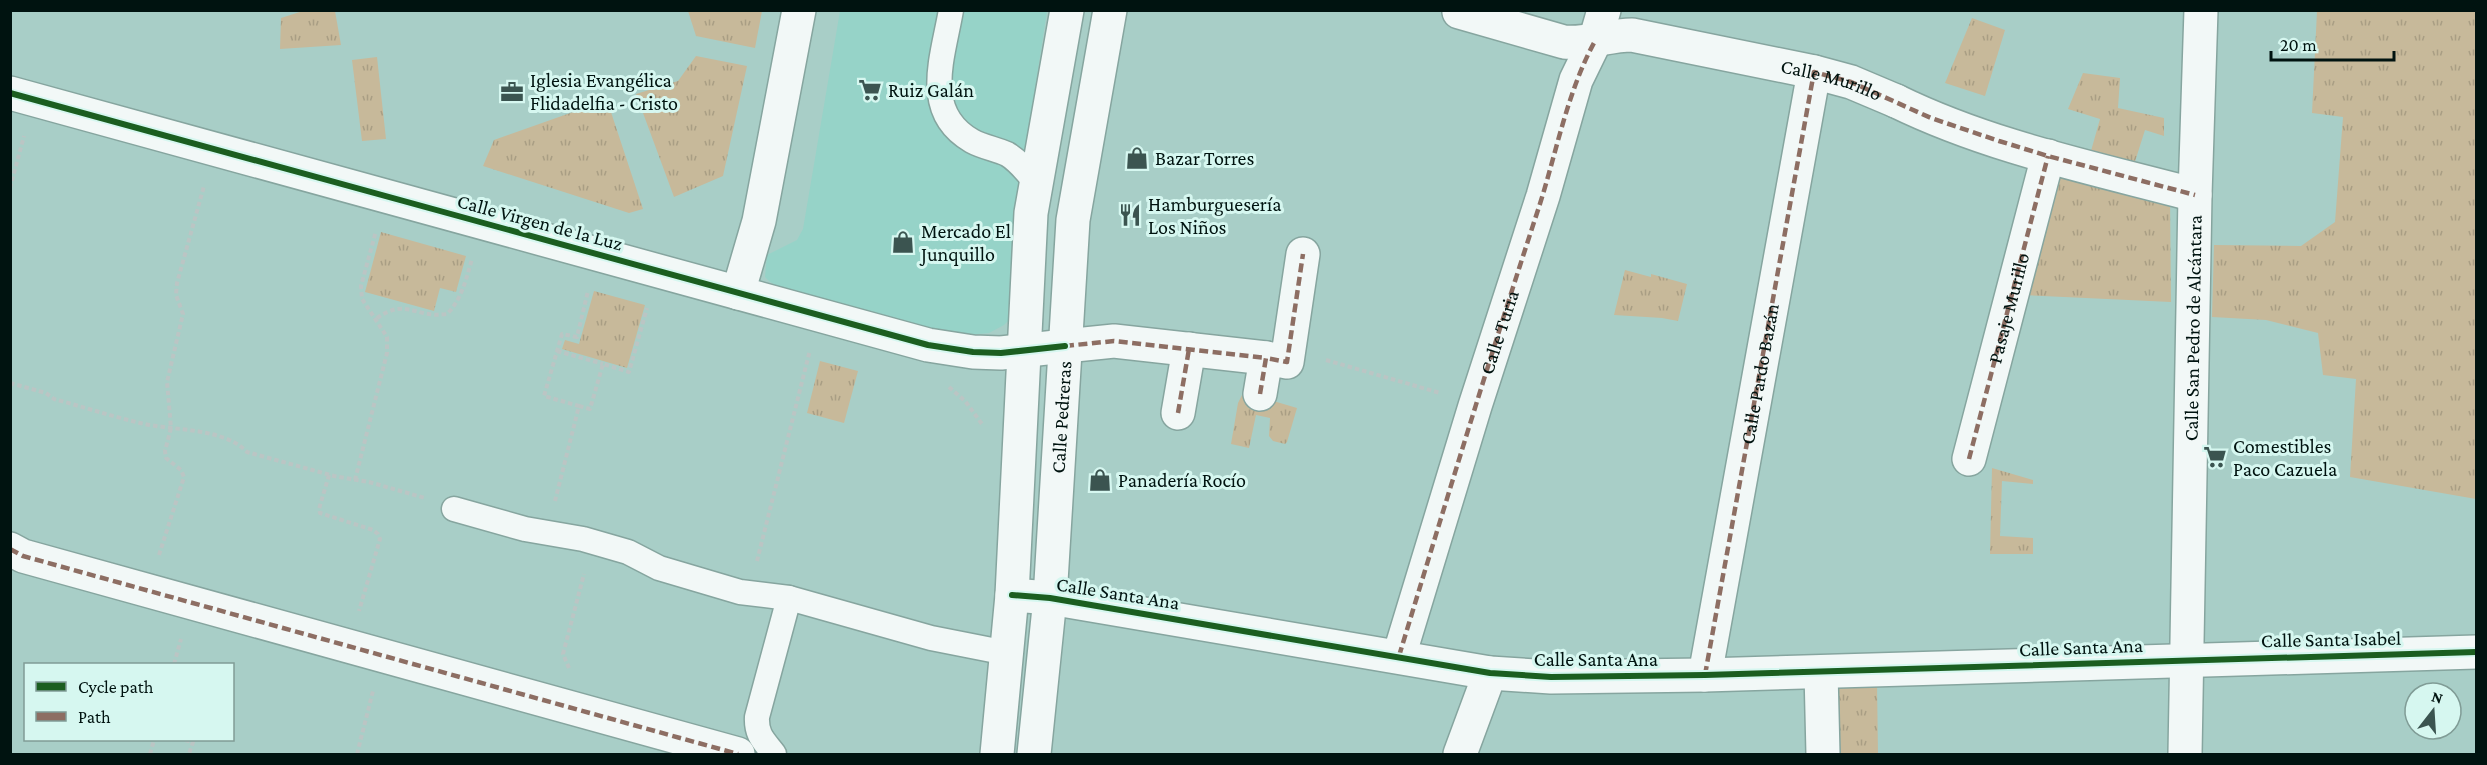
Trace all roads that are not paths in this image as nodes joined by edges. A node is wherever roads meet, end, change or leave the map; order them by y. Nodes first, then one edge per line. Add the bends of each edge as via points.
1 (799, 10) edge
2 (951, 10) edge
3 (1067, 10) edge
4 (1110, 10) edge
5 (2200, 10) edge
6 (1459, 12) dead end
7 (1599, 26) edge
8 (1814, 72) junction
9 (10, 93) edge
10 (2048, 156) junction
11 (1037, 184) junction
12 (2195, 195) junction
13 (1303, 254) dead end
14 (738, 293) junction
15 (1065, 346) junction
16 (1189, 349) junction
17 (1024, 350) junction
18 (1266, 358) junction
19 (1260, 394) dead end
20 (1178, 413) dead end
21 (1969, 459) dead end
22 (454, 509) road end
23 (10, 549) edge
24 (1012, 595) junction
25 (789, 598) junction
26 (1050, 598) junction
27 (2476, 652) edge
28 (1007, 653) junction
29 (1399, 656) junction
30 (2187, 659) junction
31 (1821, 672) junction
32 (1490, 673) junction
33 (1705, 675) junction
34 (738, 754) edge
35 (774, 754) edge
36 (997, 754) edge
37 (1034, 754) edge
38 (1460, 754) edge
39 (1823, 754) edge
40 (2185, 754) edge

1 - 14 street via 759,221
2 - 11 lane via 939,81 939,99 945,116 972,141 1008,155
3 - 11 street, Calle Pedreras
4 - 15 street, Calle Pedreras via 1073,220
5 - 12 street, Calle San Pedro de Alcántara
6 - 7 street, Calle Murillo via 1564,42 1580,43
7 - 8 street, Calle Murillo via 1614,35 1632,35
7 - 29 street, Calle Turia via 1576,80
8 - 10 street, Calle Murillo via 1851,82 1931,118
8 - 33 street, Calle Pardo Bazán
9 - 14 street, Calle Virgen de la Luz
10 - 12 street, Calle Murillo
10 - 21 street, Pasaje Murillo
11 - 17 street, Calle Pedreras via 1031,213
12 - 30 street, Calle San Pedro de Alcántara
13 - 18 street, Calle Virgen de la Luz via 1287,362
14 - 17 street, Calle Virgen de la Luz via 928,345 973,352
15 - 16 street, Calle Virgen de la Luz via 1114,341
15 - 17 street, Calle Virgen de la Luz
15 - 26 street, Calle Pedreras
16 - 18 street, Calle Virgen de la Luz
16 - 20 street
17 - 24 street, Calle Pedreras
18 - 19 street
22 - 25 lane via 525,530 567,535 638,555 659,568 748,594
23 - 34 street via 23,556
24 - 26 street, Calle Santa Ana
24 - 28 street, Calle Pedreras
25 - 28 lane via 931,638
25 - 35 lane via 757,717 759,735
26 - 29 street, Calle Santa Ana
26 - 37 street, Calle Pedreras
27 - 30 street, Calle Santa Isabel
28 - 36 street, Calle Pedreras
29 - 32 street, Calle Santa Ana
30 - 31 street, Calle Santa Ana
30 - 40 street, Calle San Pedro de Alcántara
31 - 33 street, Calle Santa Ana
31 - 39 street
32 - 33 street, Calle Santa Ana via 1551,677
32 - 38 street

